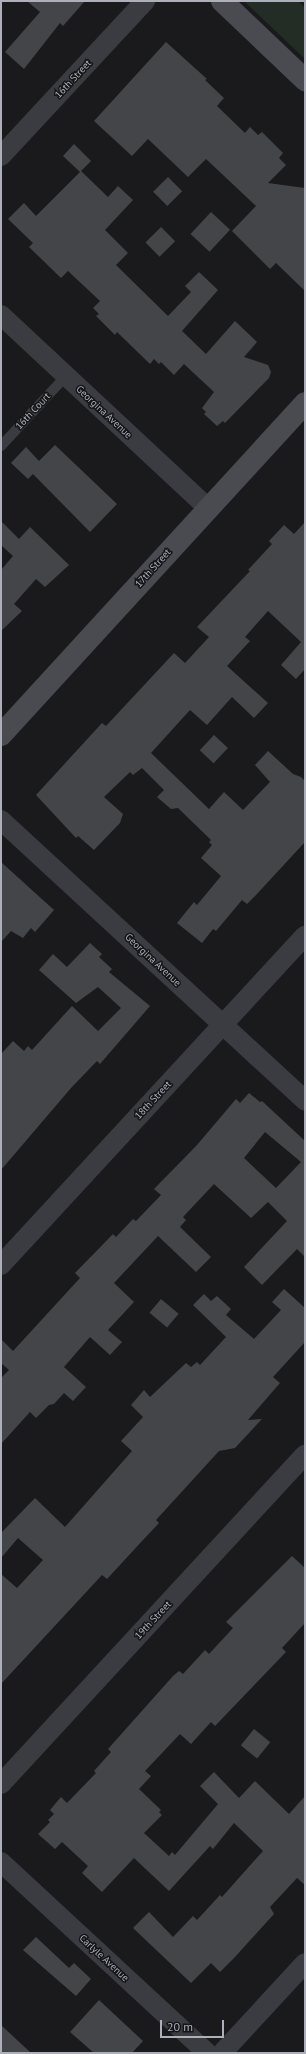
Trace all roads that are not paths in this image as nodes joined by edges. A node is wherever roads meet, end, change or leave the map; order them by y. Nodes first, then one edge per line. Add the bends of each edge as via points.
1 (145, 1) edge
2 (222, 1) edge
3 (305, 80) edge
4 (1, 156) edge
5 (1, 315) edge
6 (65, 377) junction
7 (305, 403) edge
8 (1, 446) edge
9 (208, 508) junction
10 (1, 735) edge
11 (1, 820) edge
12 (305, 936) edge
13 (223, 1025) junction
14 (305, 1101) edge
15 (1, 1265) edge
16 (305, 1455) edge
17 (1, 1784) edge
18 (1, 1862) edge
19 (305, 1963) edge
20 (207, 2053) edge
21 (222, 2053) edge

1 - 4 street, 16th Street
2 - 3 street
5 - 6 street, Georgina Avenue
6 - 8 lane, 16th Court
6 - 9 street, Georgina Avenue
7 - 9 street, 17th Street
9 - 10 street, 17th Street
11 - 13 street, Georgina Avenue
12 - 13 street, 18th Street
13 - 14 street, Georgina Avenue
13 - 15 street, 18th Street
16 - 17 street, 19th Street
18 - 20 street, Carlyle Avenue
19 - 21 street

